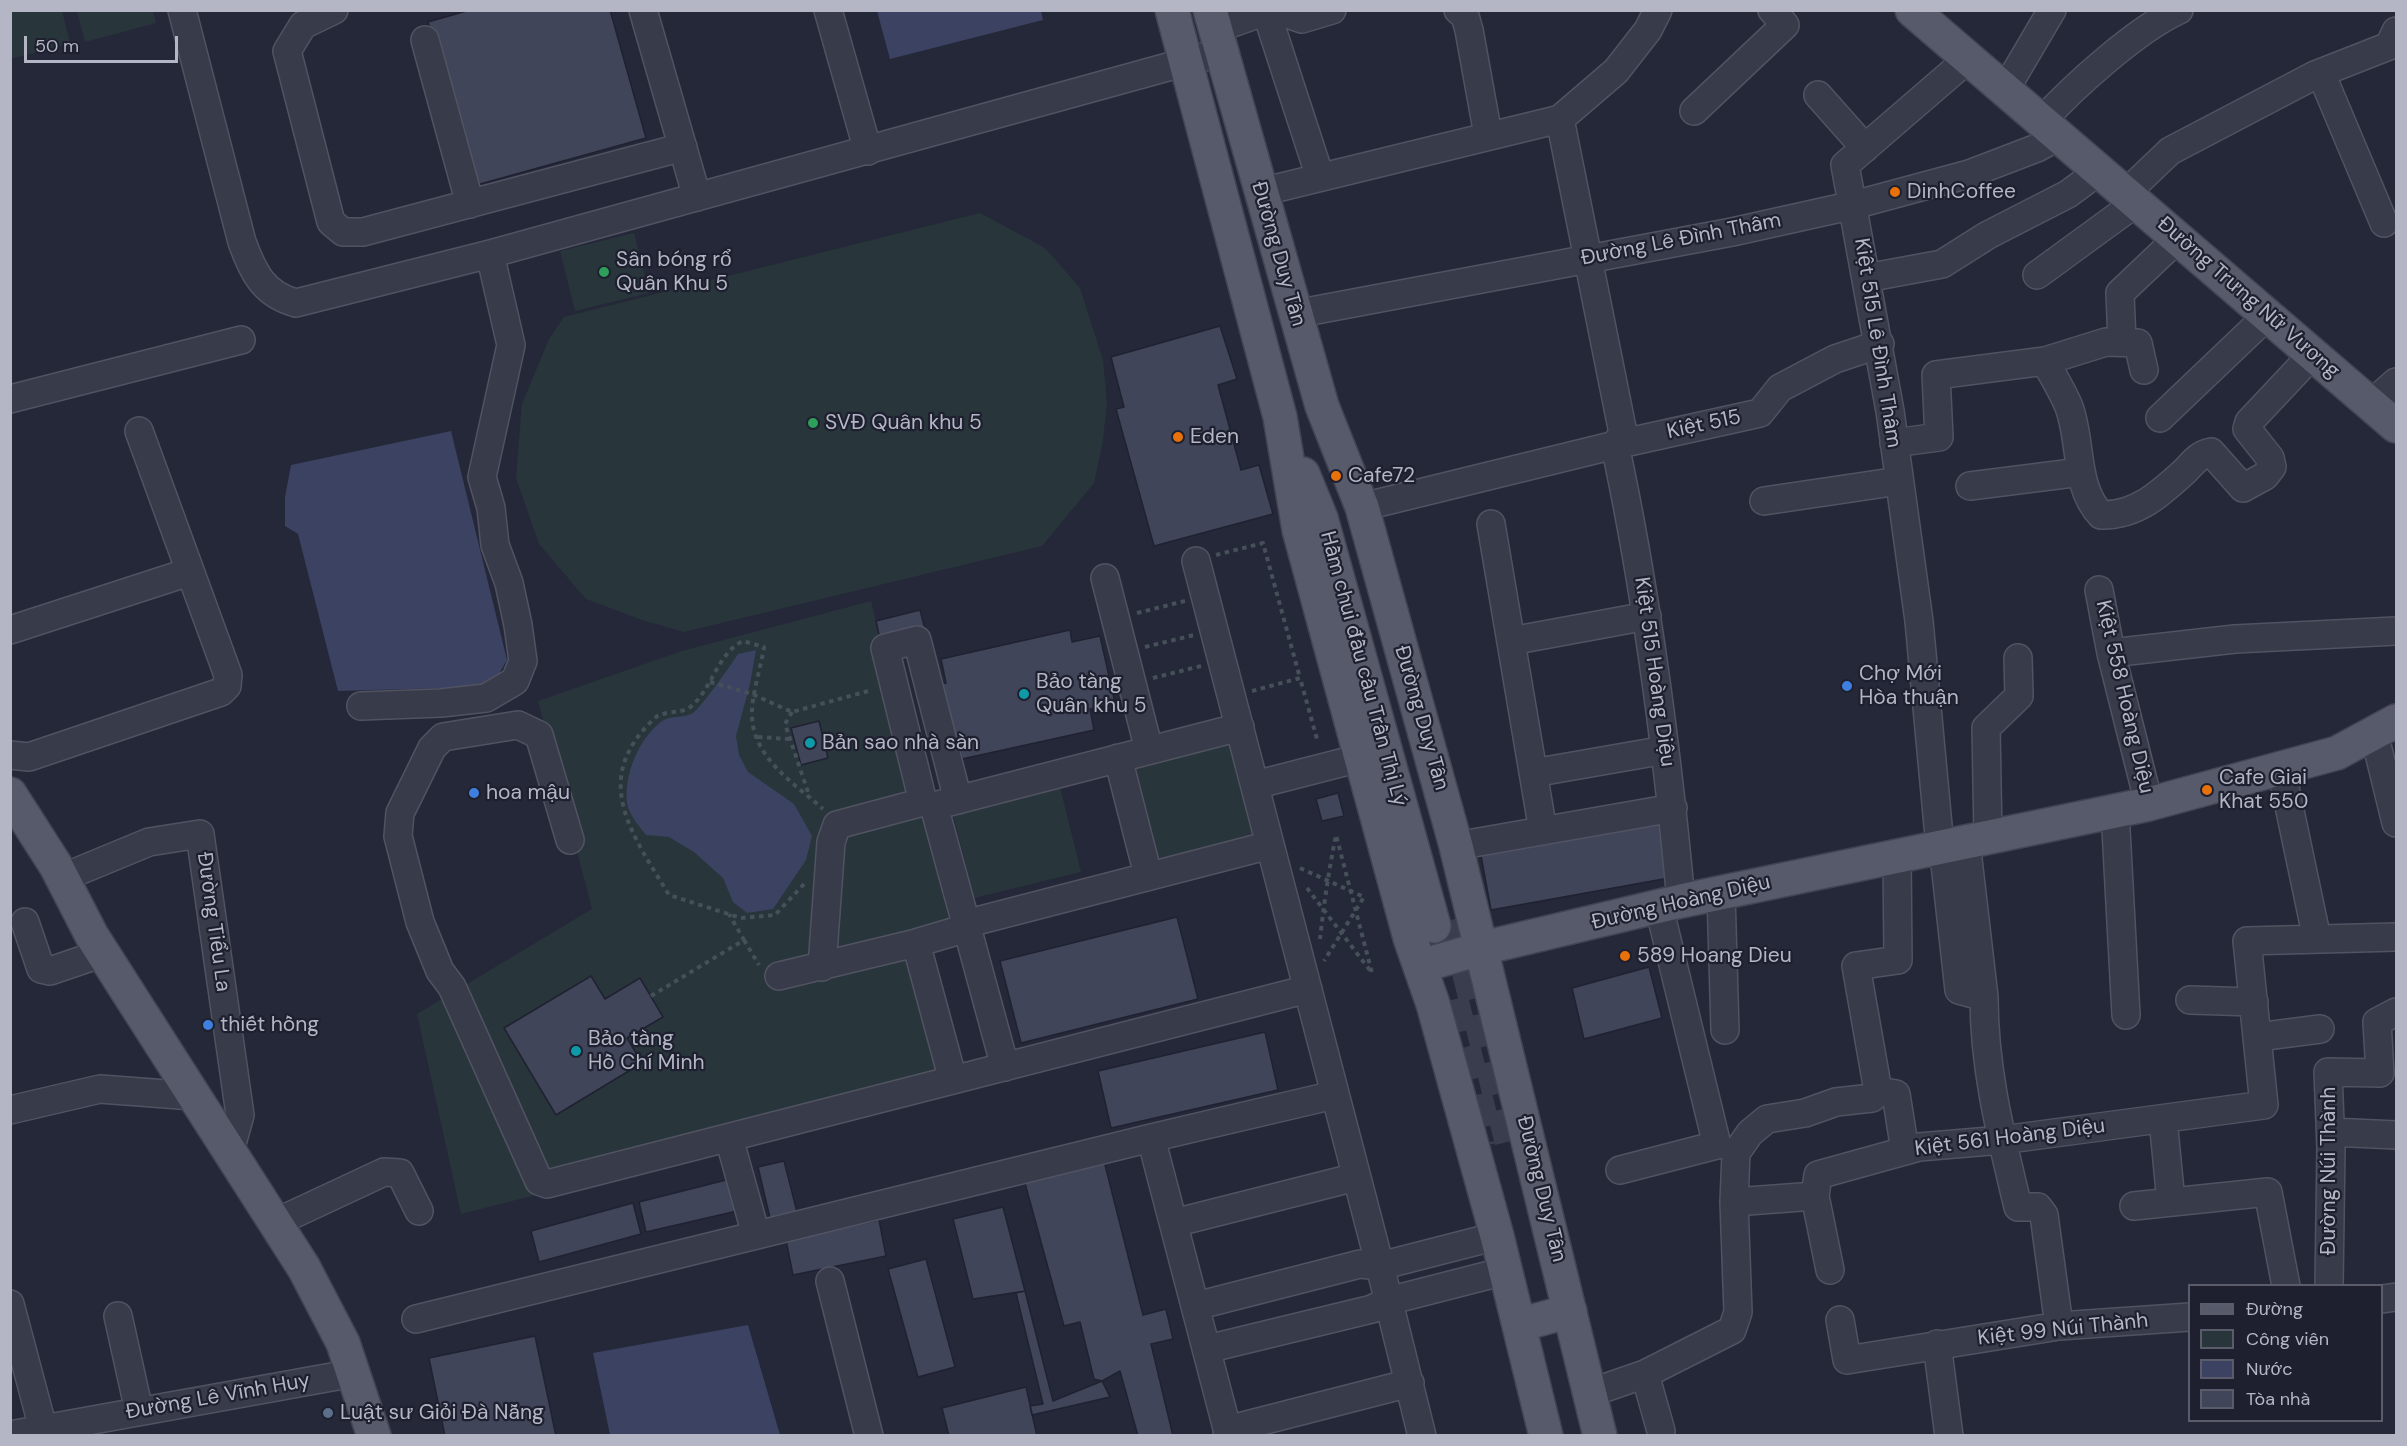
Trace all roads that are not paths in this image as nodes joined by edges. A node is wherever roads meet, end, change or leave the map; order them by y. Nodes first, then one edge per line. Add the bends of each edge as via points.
1 (182, 10) edge
2 (334, 10) edge
3 (643, 10) edge
4 (828, 10) edge
5 (1172, 10) edge
6 (1332, 10) edge
7 (1458, 10) edge
8 (1658, 10) edge
9 (1772, 10) edge
10 (1912, 10) edge
11 (2052, 10) edge
12 (2179, 10) edge
13 (1270, 11) edge
14 (1216, 30) edge
15 (2397, 31) edge
16 (425, 40) dead end
17 (1969, 58) junction
18 (1185, 62) junction
19 (2315, 75) junction
20 (2005, 90) junction
21 (1818, 95) dead end
22 (1694, 111) dead end
23 (1560, 119) junction
24 (2050, 128) junction
25 (1488, 135) junction
26 (682, 147) junction
27 (868, 150) junction
28 (1855, 156) junction
29 (2098, 171) junction
30 (1320, 177) junction
31 (1261, 192) junction
32 (697, 197) junction
33 (2132, 198) junction
34 (470, 204) junction
35 (1854, 205) junction
36 (2384, 223) dead end
37 (2178, 238) junction
38 (490, 254) junction
39 (1587, 258) junction
40 (2037, 275) dead end
41 (1866, 278) junction
42 (1295, 314) junction
43 (2268, 315) junction
44 (241, 340) dead end
45 (2122, 342) junction
46 (1880, 344) junction
47 (2313, 354) junction
48 (2045, 361) junction
49 (2144, 370) dead end
50 (2397, 382) edge
51 (10, 399) edge
52 (2371, 404) junction
53 (1322, 406) junction
54 (1280, 417) junction
55 (2160, 418) dead end
56 (2397, 426) edge
57 (139, 431) dead end
58 (1894, 443) junction
59 (1615, 445) junction
60 (2081, 472) junction
61 (1899, 481) junction
62 (1970, 486) dead end
63 (1764, 501) dead end
64 (1362, 507) junction
65 (1491, 524) dead end
66 (1196, 561) road end
67 (189, 572) junction
68 (1105, 578) dead end
69 (2099, 590) dead end
70 (1647, 616) junction
71 (10, 630) edge
72 (2397, 631) edge
73 (1511, 641) junction
74 (2111, 653) junction
75 (2018, 658) dead end
76 (361, 705) dead end
77 (1240, 727) junction
78 (2385, 727) edge
79 (1149, 750) junction
80 (1665, 750) junction
81 (10, 755) edge
82 (1360, 758) junction
83 (1118, 759) junction
84 (2281, 768) junction
85 (1533, 773) junction
86 (1255, 785) junction
87 (10, 794) edge
88 (938, 802) junction
89 (2149, 804) junction
90 (1673, 808) junction
91 (2115, 811) junction
92 (2397, 823) edge
93 (1543, 831) junction
94 (10, 838) edge
95 (570, 840) dead end
96 (1959, 843) junction
97 (1270, 845) junction
98 (1456, 846) junction
99 (1897, 856) junction
100 (59, 872) junction
101 (1148, 875) junction
102 (1721, 893) junction
103 (1670, 904) junction
104 (25, 922) dead end
105 (965, 924) junction
106 (2397, 937) edge
107 (2317, 939) junction
108 (916, 943) junction
109 (1483, 948) junction
110 (103, 953) junction
111 (1421, 966) junction
112 (822, 967) junction
113 (779, 976) dead end
114 (1308, 989) junction
115 (2190, 1000) dead end
116 (2254, 1002) junction
117 (2397, 1012) edge
118 (2126, 1015) dead end
119 (2320, 1029) dead end
120 (1725, 1030) dead end
121 (2258, 1036) junction
122 (1005, 1067) junction
123 (953, 1080) junction
124 (1878, 1091) junction
125 (1334, 1095) junction
126 (193, 1096) junction
127 (10, 1110) edge
128 (2163, 1119) junction
129 (2331, 1132) junction
130 (2397, 1135) edge
131 (729, 1138) junction
132 (1151, 1138) junction
133 (2002, 1140) junction
134 (230, 1151) junction
135 (1905, 1151) junction
136 (1620, 1170) dead end
137 (1356, 1177) junction
138 (1815, 1196) junction
139 (1734, 1202) junction
140 (2171, 1202) junction
141 (2134, 1206) dead end
142 (420, 1211) dead end
143 (277, 1222) junction
144 (1174, 1223) junction
145 (756, 1235) junction
146 (1497, 1236) junction
147 (1380, 1266) junction
148 (1830, 1270) dead end
149 (1505, 1271) junction
150 (830, 1281) dead end
151 (2286, 1284) edge
152 (2329, 1284) edge
153 (1389, 1301) junction
154 (10, 1304) edge
155 (1196, 1306) junction
156 (1570, 1311) junction
157 (118, 1316) dead end
158 (2188, 1317) edge
159 (416, 1319) dead end
160 (1840, 1320) dead end
161 (1519, 1325) junction
162 (2059, 1326) junction
163 (1937, 1344) junction
164 (1207, 1349) junction
165 (354, 1373) junction
166 (1645, 1374) junction
167 (1410, 1383) junction
168 (1590, 1393) junction
169 (139, 1411) junction
170 (1661, 1431) dead end
171 (45, 1432) edge
172 (1228, 1433) edge
173 (10, 1435) edge
174 (374, 1436) edge
175 (869, 1436) edge
176 (1422, 1436) edge
177 (1546, 1436) edge
178 (1600, 1436) edge
179 (1949, 1436) edge

1 - 38 street via 242,242 253,272 280,299 296,303
2 - 34 street via 303,25 287,51 331,222 343,232 363,232
3 - 26 street
4 - 27 street
5 - 18 main road, Đường Duy Tân
6 - 13 street via 1302,19
7 - 25 street via 1465,16 1469,30
8 - 23 street via 1648,30 1616,71
9 - 22 street via 1785,25
10 - 17 main road, Đường Trưng Nữ Vương
11 - 20 street
12 - 24 street, Đường Lê Đình Thâm via 2151,26 2066,95
13 - 14 street
13 - 30 street
14 - 18 street
14 - 31 main road, Đường Duy Tân
15 - 19 street via 2389,46
16 - 34 street
17 - 20 main road, Đường Trưng Nữ Vương
17 - 28 street
18 - 27 street
18 - 54 main road, Đường Duy Tân
19 - 33 street via 2170,151
19 - 36 street via 2323,78
20 - 24 main road, Đường Trưng Nữ Vương
21 - 28 street
23 - 25 street
23 - 39 street
24 - 29 main road, Đường Trưng Nữ Vương
24 - 35 street, Đường Lê Đình Thâm via 2037,148 1970,174
25 - 30 street
26 - 32 street
26 - 34 street
27 - 32 street
28 - 35 street, Kiệt 515 Lê Đình Thâm
29 - 33 main road, Đường Trưng Nữ Vương
29 - 41 street via 2068,194 1988,234 1942,264
30 - 31 street
31 - 42 main road, Đường Duy Tân
32 - 38 street
33 - 37 main road, Đường Trưng Nữ Vương
33 - 40 street
35 - 39 street, Đường Lê Đình Thâm
35 - 41 street, Kiệt 515 Lê Đình Thâm
37 - 43 main road, Đường Trưng Nữ Vương
37 - 45 street via 2120,293
38 - 76 street via 511,345 482,477 491,508 495,545 509,584 523,661 515,681 486,698
39 - 42 street, Đường Lê Đình Thâm
39 - 59 street via 1623,433
41 - 46 street, Kiệt 515 Lê Đình Thâm
42 - 53 main road, Đường Duy Tân
43 - 47 main road, Đường Trưng Nữ Vương
43 - 55 street
44 - 51 street
45 - 48 street via 2106,342
45 - 49 street via 2138,343
46 - 58 street, Kiệt 515 Lê Đình Thâm
46 - 59 street, Kiệt 515 via 1835,359 1780,388 1760,413
47 - 52 main road, Đường Trưng Nữ Vương
47 - 60 street via 2249,422 2247,429 2270,458 2272,467 2265,476 2242,488 2211,452 2202,454 2142,507 2117,515 2101,515 2093,507
48 - 58 street via 1936,375 1939,437
48 - 60 street via 2070,408
50 - 52 street
52 - 56 main road, Đường Trưng Nữ Vương
53 - 54 main road, Hầm chui đầu cầu Trần Thị Lý via 1342,512 1444,922 1321,518
53 - 64 main road, Đường Duy Tân
54 - 82 main road, Đường Duy Tân via 1299,530
57 - 67 street
58 - 61 street, Kiệt 515 Lê Đình Thâm
59 - 64 street, Kiệt 515
59 - 70 street, Kiệt 515 Hoàng Diệu
60 - 62 street
61 - 63 street
61 - 96 street, Kiệt 515 Lê Đình Thâm via 1919,621
64 - 98 main road, Đường Duy Tân
65 - 73 street
66 - 77 street
67 - 71 street
67 - 81 street via 228,675 227,686 221,692 28,757
68 - 79 street
69 - 74 street, Kiệt 558 Hoàng Diệu
70 - 73 street
70 - 80 street, Kiệt 515 Hoàng Diệu
72 - 74 street via 2235,639
73 - 85 street
74 - 89 street, Kiệt 558 Hoàng Diệu
75 - 96 street via 2019,696 1986,728
77 - 79 street
77 - 86 street
78 - 84 main road, Đường Hoàng Diệu via 2337,753
78 - 92 street
79 - 83 street
80 - 85 street
80 - 90 street, Kiệt 515 Hoàng Diệu
82 - 86 street
82 - 111 main road, Đường Duy Tân
83 - 88 street
83 - 101 street
84 - 89 main road, Đường Hoàng Diệu
84 - 107 street
85 - 93 street
86 - 97 street
87 - 100 main road
88 - 88 street via 917,640 885,648
88 - 105 street
88 - 112 street via 837,825 831,842
89 - 91 main road, Đường Hoàng Diệu
90 - 93 street
90 - 103 street, Kiệt 515 Hoàng Diệu
91 - 96 main road, Đường Hoàng Diệu
91 - 118 street
93 - 98 street
94 - 100 main road
95 - 131 street via 539,735 518,725 450,735 436,741 404,802 397,828 432,954 452,987 539,1181 548,1184
96 - 99 main road, Đường Hoàng Diệu
96 - 133 street via 1959,990 1984,997 1986,1060
97 - 101 street
97 - 114 street
98 - 109 main road, Đường Duy Tân
99 - 102 main road, Đường Hoàng Diệu
99 - 124 street via 1898,960 1856,966
100 - 110 main road
100 - 134 street, Đường Tiểu La via 149,842 200,834 240,1115
101 - 105 street
102 - 103 main road, Đường Hoàng Diệu
102 - 120 street
103 - 109 main road, Đường Hoàng Diệu
103 - 136 street, Kiệt 515 Hoàng Diệu via 1717,1145
104 - 110 street via 41,969 50,971
105 - 108 street via 960,930
105 - 122 street
106 - 107 street
107 - 116 street via 2247,941
108 - 112 street
108 - 123 street
109 - 111 main road, Đường Hoàng Diệu
109 - 156 main road, Đường Duy Tân
110 - 126 main road
111 - 146 main road, Đường Duy Tân
112 - 113 street
114 - 122 street
114 - 125 street
115 - 116 street
116 - 121 street
117 - 129 street, Đường Núi Thành via 2377,1022 2380,1073 2328,1072
119 - 121 street
121 - 128 street, Kiệt 561 Hoàng Diệu via 2264,1105
122 - 123 street
123 - 131 street
124 - 135 street via 1896,1094
124 - 139 street via 1872,1098 1836,1102 1805,1113 1767,1119 1750,1133 1736,1153
125 - 132 street
125 - 137 street
126 - 127 street via 100,1089
126 - 134 main road
128 - 133 street, Kiệt 561 Hoàng Diệu
128 - 140 street
129 - 130 street
129 - 152 street, Đường Núi Thành
131 - 145 street
132 - 144 street
132 - 145 street
133 - 135 street, Kiệt 561 Hoàng Diệu
133 - 162 street via 2018,1207 2038,1207 2044,1215
134 - 143 main road
135 - 138 street, Kiệt 561 Hoàng Diệu via 1818,1175
137 - 144 street
137 - 147 street
138 - 139 street
138 - 148 street
139 - 166 street via 1738,1312 1732,1330
140 - 141 street
140 - 151 street via 2268,1192
142 - 143 street via 400,1173 393,1171
143 - 165 main road via 344,1343
144 - 155 street
145 - 159 street
146 - 147 street
146 - 149 main road, Đường Duy Tân
147 - 153 street
147 - 155 street via 1360,1264
149 - 153 street
149 - 161 main road, Đường Duy Tân
150 - 175 street
153 - 164 street via 1372,1309
153 - 167 street
154 - 171 street
155 - 164 street
156 - 161 main road
156 - 168 main road, Đường Duy Tân
157 - 169 street
158 - 162 street, Kiệt 99 Núi Thành
160 - 163 street, Kiệt 99 Núi Thành via 1847,1360
161 - 177 main road, Đường Duy Tân
162 - 163 street, Kiệt 99 Núi Thành
163 - 179 street
164 - 172 street
165 - 169 street, Đường Lê Vĩnh Huy
165 - 174 main road
166 - 168 street
166 - 170 street
167 - 172 street
167 - 176 street
168 - 178 main road, Đường Duy Tân
169 - 171 street, Đường Lê Vĩnh Huy
171 - 173 street, Đường Lê Vĩnh Huy

